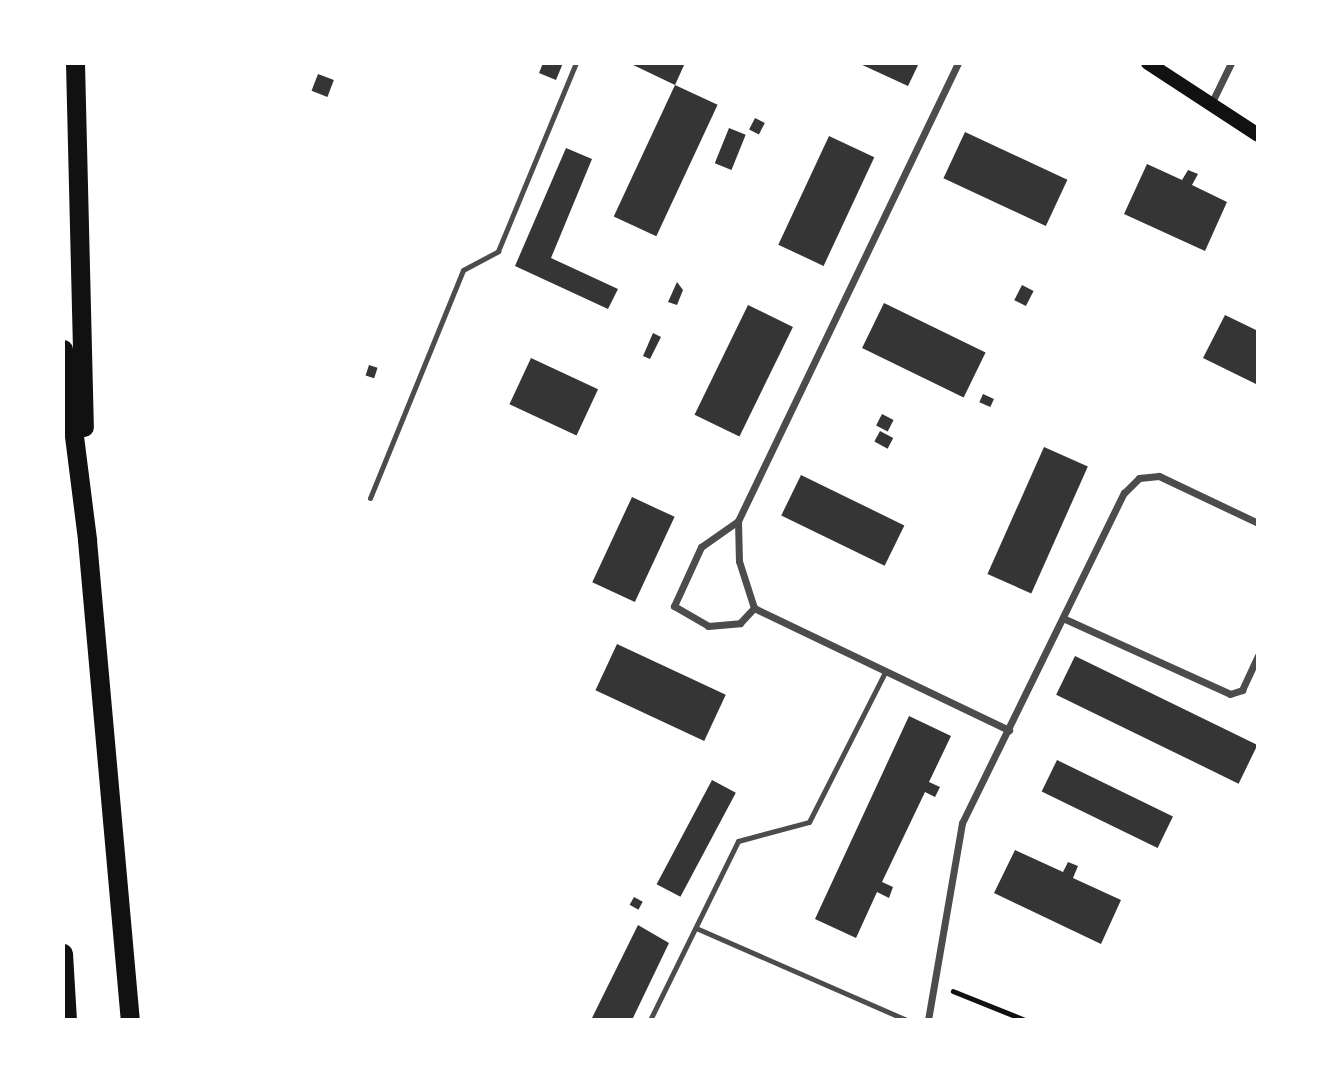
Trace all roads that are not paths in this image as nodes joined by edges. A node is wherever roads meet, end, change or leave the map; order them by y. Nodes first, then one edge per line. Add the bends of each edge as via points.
1 (75, 63) edge
2 (576, 63) edge
3 (958, 63) edge
4 (1148, 63) edge
5 (1231, 63) edge
6 (1211, 104) junction
7 (1258, 135) edge
8 (63, 349) edge
9 (370, 498) dead end
10 (738, 521) junction
11 (1258, 523) edge
12 (87, 540) junction
13 (754, 608) junction
14 (1065, 619) junction
15 (1258, 655) edge
16 (886, 670) junction
17 (1009, 730) junction
18 (696, 928) junction
19 (63, 953) edge
20 (67, 1020) edge
21 (130, 1020) edge
22 (650, 1020) edge
23 (907, 1020) edge
24 (928, 1020) edge

1 - 12 highway
2 - 9 lane via 498,250 463,270
3 - 10 street
4 - 6 main road
5 - 6 street
6 - 7 main road
8 - 12 highway
10 - 13 street via 739,561
10 - 13 street via 701,547 674,606 708,626 740,623
11 - 14 street via 1159,476 1139,478 1124,493
12 - 21 highway
13 - 16 street
14 - 15 street via 1230,694 1242,690
14 - 17 street
16 - 17 street
16 - 18 lane via 809,822 738,841
17 - 24 street via 962,823
18 - 22 lane
18 - 23 lane
19 - 20 highway

